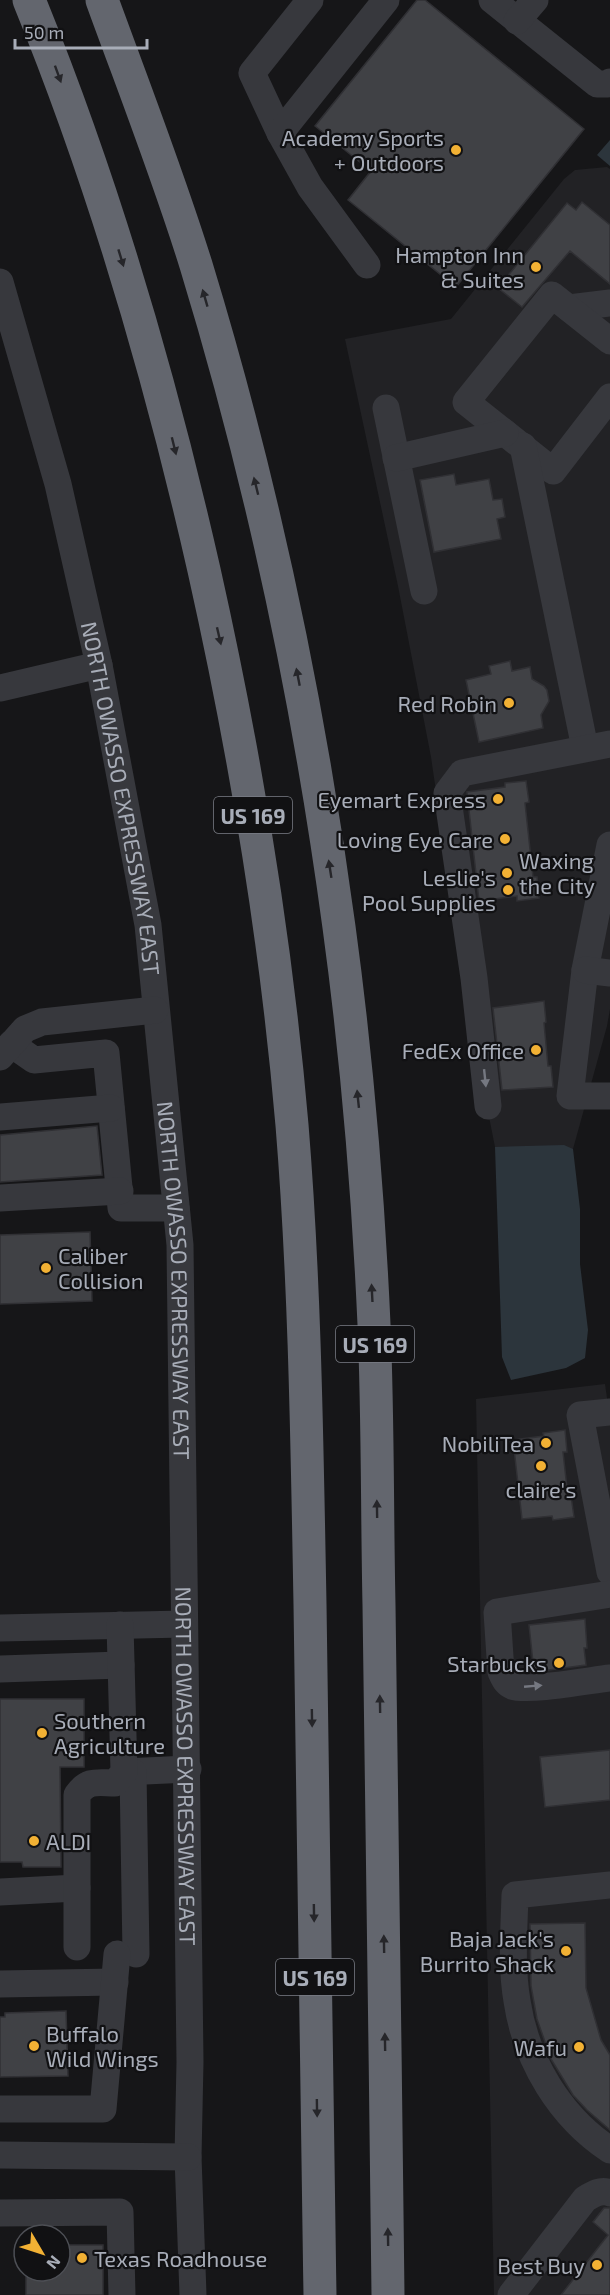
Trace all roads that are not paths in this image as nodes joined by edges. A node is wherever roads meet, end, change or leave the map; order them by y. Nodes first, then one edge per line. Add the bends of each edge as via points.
1 (29, 0) edge
2 (102, 0) edge
3 (310, 0) edge
4 (386, 0) edge
5 (492, 0) edge
6 (535, 0) edge
7 (517, 21) junction
8 (610, 82) edge
9 (280, 133) junction
10 (367, 265) dead end
11 (0, 282) edge
12 (610, 303) edge
13 (569, 308) junction
14 (610, 341) edge
15 (610, 397) edge
16 (386, 408) dead end
17 (514, 440) junction
18 (396, 458) junction
19 (424, 591) dead end
20 (99, 665) junction
21 (0, 688) edge
22 (598, 746) edge
23 (610, 845) edge
24 (597, 971) edge
25 (155, 1010) junction
26 (5, 1051) edge
27 (610, 1096) edge
28 (488, 1106) dead end
29 (111, 1108) junction
30 (0, 1117) edge
31 (120, 1191) junction
32 (0, 1198) edge
33 (176, 1208) junction
34 (610, 1412) edge
35 (610, 1572) edge
36 (610, 1594) edge
37 (184, 1624) junction
38 (120, 1626) junction
39 (0, 1628) edge
40 (121, 1665) junction
41 (0, 1669) edge
42 (610, 1678) edge
43 (188, 1769) junction
44 (128, 1772) junction
45 (610, 1886) edge
46 (77, 1888) junction
47 (0, 1892) edge
48 (77, 1947) dead end
49 (115, 1982) junction
50 (0, 1984) edge
51 (0, 2109) edge
52 (610, 2150) edge
53 (0, 2155) edge
54 (188, 2157) junction
55 (610, 2193) edge
56 (0, 2213) edge
57 (122, 2295) edge
58 (193, 2295) edge
59 (320, 2295) edge
60 (388, 2295) edge
61 (511, 2295) edge

1 -> 59 highway, US 169 via 89,159 180,469 222,648 251,798 274,958 292,1122 302,1274
60 -> 2 highway, US 169 via 374,1328 362,1131 339,927 297,670 233,393 195,262
3 - 9 street via 252,73
4 - 9 street
5 - 7 street
6 - 7 street
7 - 8 street via 597,84
9 - 10 street via 310,187
11 - 20 street, NORTH OWASSO EXPRESSWAY EAST via 58,484
12 - 13 street
13 - 14 street
13 - 17 street via 552,295 466,402
15 - 17 street via 553,471
16 - 18 street
17 - 18 street
17 - 22 street
18 - 19 street
20 - 21 street
20 - 25 street, NORTH OWASSO EXPRESSWAY EAST via 147,925
22 -> 28 street via 462,772 447,793
23 - 24 street
24 - 27 street via 570,1096
25 - 26 street via 42,1022 26,1029
25 - 33 street, NORTH OWASSO EXPRESSWAY EAST
26 - 29 street via 34,1060 106,1053
29 - 30 street
29 - 31 street
31 - 32 street
31 - 33 street via 121,1208
33 - 37 street, NORTH OWASSO EXPRESSWAY EAST via 180,1245
34 - 35 street via 580,1414
36 -> 42 street via 497,1612 501,1672 504,1681 514,1687
37 - 38 street
37 - 43 street, NORTH OWASSO EXPRESSWAY EAST
38 - 39 street
38 - 40 street
40 - 41 street
40 - 44 street
43 - 44 street
43 - 54 street, NORTH OWASSO EXPRESSWAY EAST
44 - 46 street via 115,1783 88,1783 77,1795
44 - 49 street via 127,1954
45 - 52 street via 515,1895 513,1948 517,2002 532,2057 575,2122
46 - 47 street
46 - 48 street
49 - 50 street
49 - 51 street via 103,2109
53 - 54 street
54 - 58 street, NORTH OWASSO EXPRESSWAY EAST
55 - 61 street via 594,2193 585,2199
56 - 57 street via 120,2212

